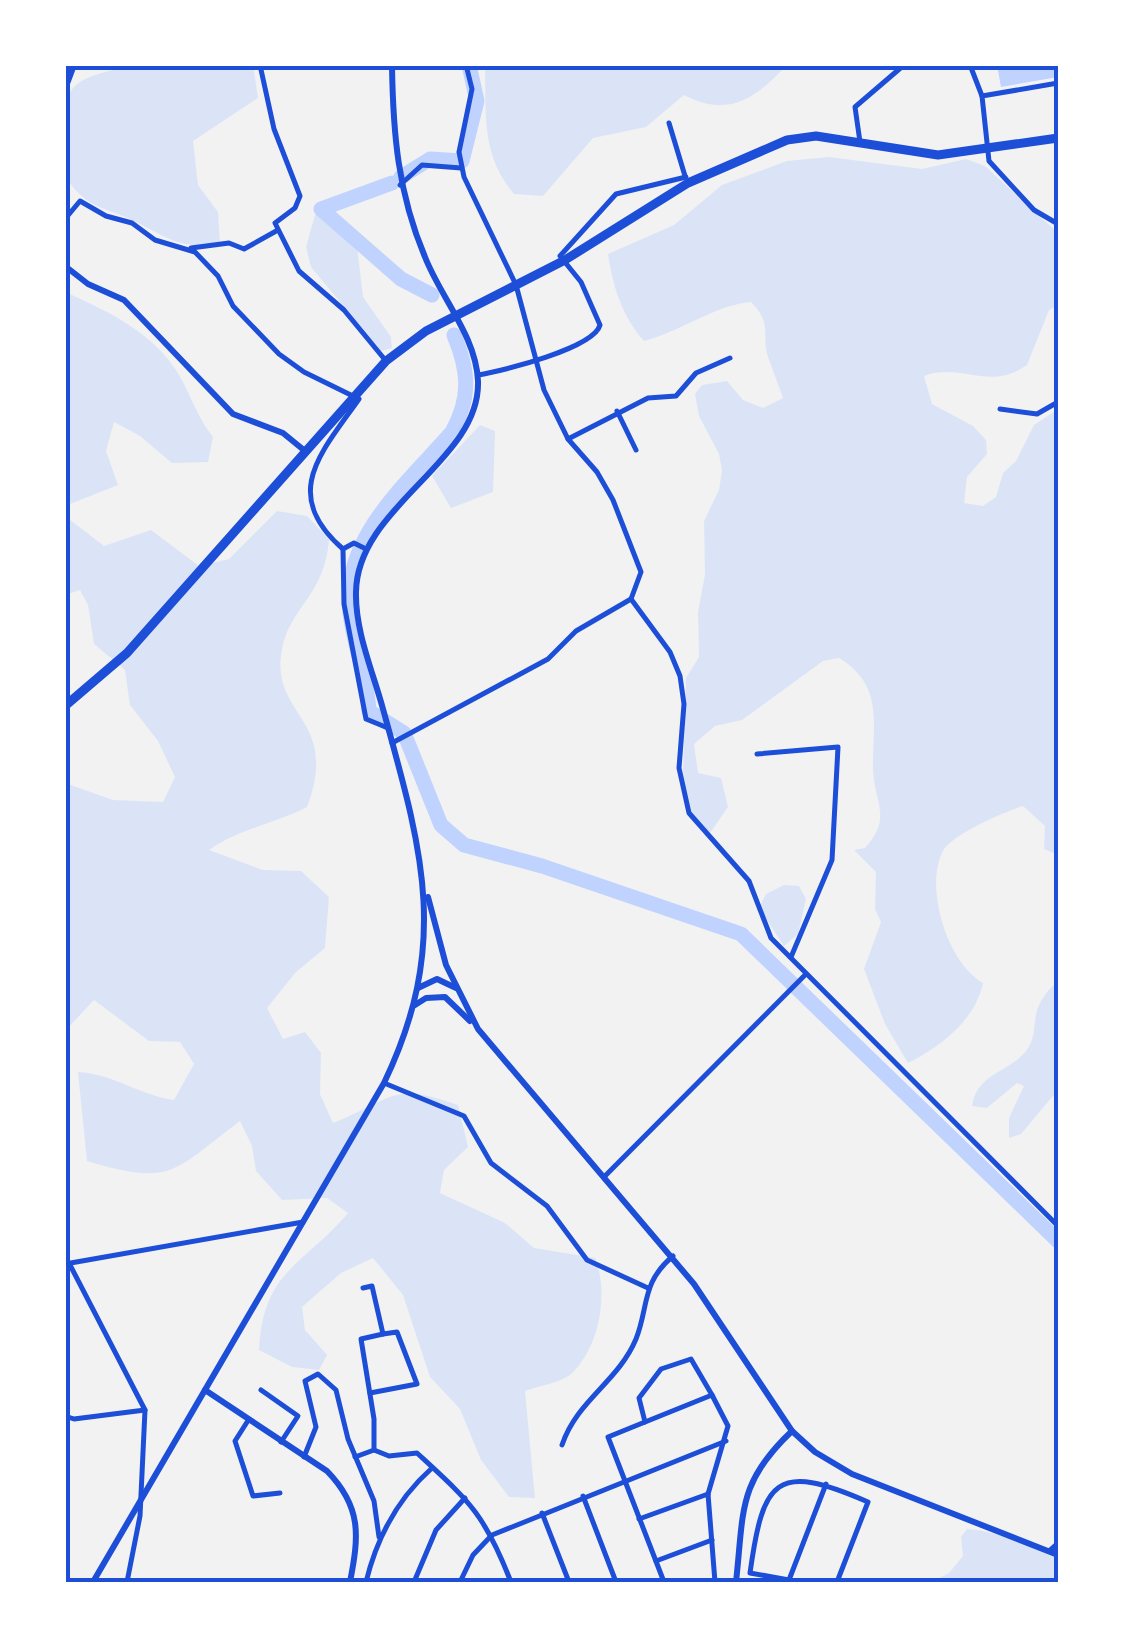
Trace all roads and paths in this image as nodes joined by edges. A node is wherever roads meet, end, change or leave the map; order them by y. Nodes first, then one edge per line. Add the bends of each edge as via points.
1 (74, 65) edge
2 (260, 65) edge
3 (392, 65) edge
4 (466, 65) edge
5 (904, 65) edge
6 (970, 65) edge
7 (1058, 83) edge
8 (65, 89) edge
9 (982, 96) junction
10 (669, 123) dead end
11 (1058, 138) edge
12 (860, 142) junction
13 (988, 150) junction
14 (460, 164) junction
15 (687, 180) junction
16 (400, 186) junction
17 (65, 219) edge
18 (1058, 224) edge
19 (278, 230) junction
20 (188, 248) junction
21 (565, 260) junction
22 (65, 266) edge
23 (516, 285) junction
24 (456, 316) junction
25 (730, 358) dead end
26 (535, 359) junction
27 (386, 361) junction
28 (478, 375) junction
29 (354, 394) junction
30 (1058, 402) edge
31 (1000, 409) dead end
32 (617, 411) junction
33 (568, 438) junction
34 (636, 450) dead end
35 (306, 451) junction
36 (365, 548) junction
37 (344, 549) junction
38 (631, 600) junction
39 (65, 706) edge
40 (388, 728) junction
41 (396, 741) junction
42 (757, 754) dead end
43 (426, 885) junction
44 (791, 957) junction
45 (805, 975) junction
46 (456, 988) junction
47 (418, 989) junction
48 (414, 1006) junction
49 (478, 1028) junction
50 (384, 1083) junction
51 (604, 1177) junction
52 (304, 1222) junction
53 (1058, 1226) edge
54 (673, 1256) junction
55 (67, 1264) edge
56 (363, 1288) dead end
57 (648, 1288) junction
58 (383, 1334) junction
59 (205, 1390) junction
60 (261, 1390) dead end
61 (370, 1393) junction
62 (712, 1395) junction
63 (145, 1410) junction
64 (65, 1416) edge
65 (249, 1420) junction
66 (645, 1422) junction
67 (792, 1431) junction
68 (726, 1441) junction
69 (281, 1442) junction
70 (562, 1445) dead end
71 (374, 1450) junction
72 (355, 1457) junction
73 (304, 1458) junction
74 (432, 1468) junction
75 (624, 1479) junction
76 (826, 1484) junction
77 (280, 1493) dead end
78 (708, 1494) junction
79 (582, 1496) junction
80 (465, 1498) junction
81 (139, 1503) junction
82 (542, 1514) junction
83 (640, 1519) junction
84 (492, 1535) junction
85 (379, 1536) junction
86 (712, 1540) junction
87 (1058, 1543) edge
88 (1049, 1551) junction
89 (1058, 1555) edge
90 (656, 1562) junction
91 (789, 1581) edge
92 (93, 1582) edge
93 (128, 1582) edge
94 (350, 1582) edge
95 (366, 1582) edge
96 (414, 1582) edge
97 (460, 1582) edge
98 (511, 1582) edge
99 (568, 1582) edge
100 (616, 1582) edge
101 (664, 1582) edge
102 (715, 1582) edge
103 (736, 1582) edge
104 (837, 1582) edge

1 - 8 street
2 - 19 street via 274,129 300,196 274,223
3 - 16 street
4 - 14 street via 472,89
5 - 12 street via 855,107
6 - 9 street
7 - 9 street
9 - 13 street
10 - 15 street
11 - 13 main road
12 - 13 main road via 938,156
12 - 15 main road via 787,140
13 - 18 street via 988,162 1023,200
14 - 16 street via 422,165
14 - 23 street
15 - 21 main road
15 - 21 street via 616,194 560,256
16 - 24 street via 425,258
17 - 20 street via 80,201 155,240
19 - 20 street via 244,249 229,242
19 - 27 street via 299,271 344,310
20 - 29 street via 279,354
21 - 23 main road
21 - 26 street via 582,282 600,330
22 - 35 street via 124,300 233,414 283,432
23 - 24 main road
23 - 26 street
24 - 27 main road
24 - 28 street
25 - 32 street via 696,373 676,396
26 - 28 street
26 - 33 street
27 - 29 main road
28 - 36 street via 472,416
29 - 35 main road
29 - 37 street via 359,399 313,467 310,506 323,531
30 - 31 street via 1036,414
32 - 33 street
32 - 34 street
33 - 38 street via 597,472 622,519 641,572
35 - 39 main road via 127,653
36 - 37 street via 354,543
36 - 40 street via 357,612
37 - 40 street via 344,604 360,698 366,719
38 - 41 street via 576,631 533,669
38 - 44 street via 680,676 679,768 689,813 749,881 762,923
40 - 41 street
41 - 43 street
42 - 44 street via 838,748 832,860
43 - 46 street
43 - 47 street
44 - 45 street
45 - 51 street
45 - 53 street
46 - 47 street via 436,979
46 - 49 street
47 - 48 street
48 - 49 street via 445,997
48 - 50 street
49 - 51 street
50 - 52 street
50 - 57 street via 464,1116 490,1163 547,1206 587,1260
51 - 54 street
52 - 55 street
52 - 59 street
54 - 57 street
54 - 67 street
55 - 63 street
56 - 58 street via 372,1286
57 - 70 street via 636,1340 612,1380 576,1412
58 - 61 street via 361,1339
58 - 61 street via 396,1332 417,1384
59 - 65 street
59 - 81 street
60 - 69 street via 298,1416
61 - 71 street
62 - 66 street
62 - 66 street via 691,1358 661,1369 639,1398
62 - 68 street via 728,1426
63 - 64 street
63 - 81 street
65 - 69 street
65 - 77 street via 235,1440 252,1496
66 - 75 street via 608,1437
67 - 88 street via 852,1474
67 - 103 street via 747,1487
68 - 75 street
68 - 78 street
69 - 73 street
71 - 72 street
71 - 74 street via 417,1453
72 - 73 street via 336,1390 318,1374 305,1381 316,1427
72 - 85 street via 374,1501
73 - 94 street via 342,1487 357,1518
74 - 80 street
74 - 85 street
75 - 79 street
75 - 83 street
76 - 91 street
76 - 91 street via 788,1480 758,1514 750,1573
76 - 104 street via 868,1502
78 - 83 street
78 - 86 street
79 - 82 street
79 - 100 street
80 - 84 street
80 - 96 street via 436,1530
81 - 92 street
81 - 93 street
82 - 84 street
82 - 99 street
83 - 90 street
84 - 97 street
84 - 98 street
85 - 95 street
86 - 90 street
86 - 102 street
87 - 88 street
88 - 89 street
90 - 101 street

